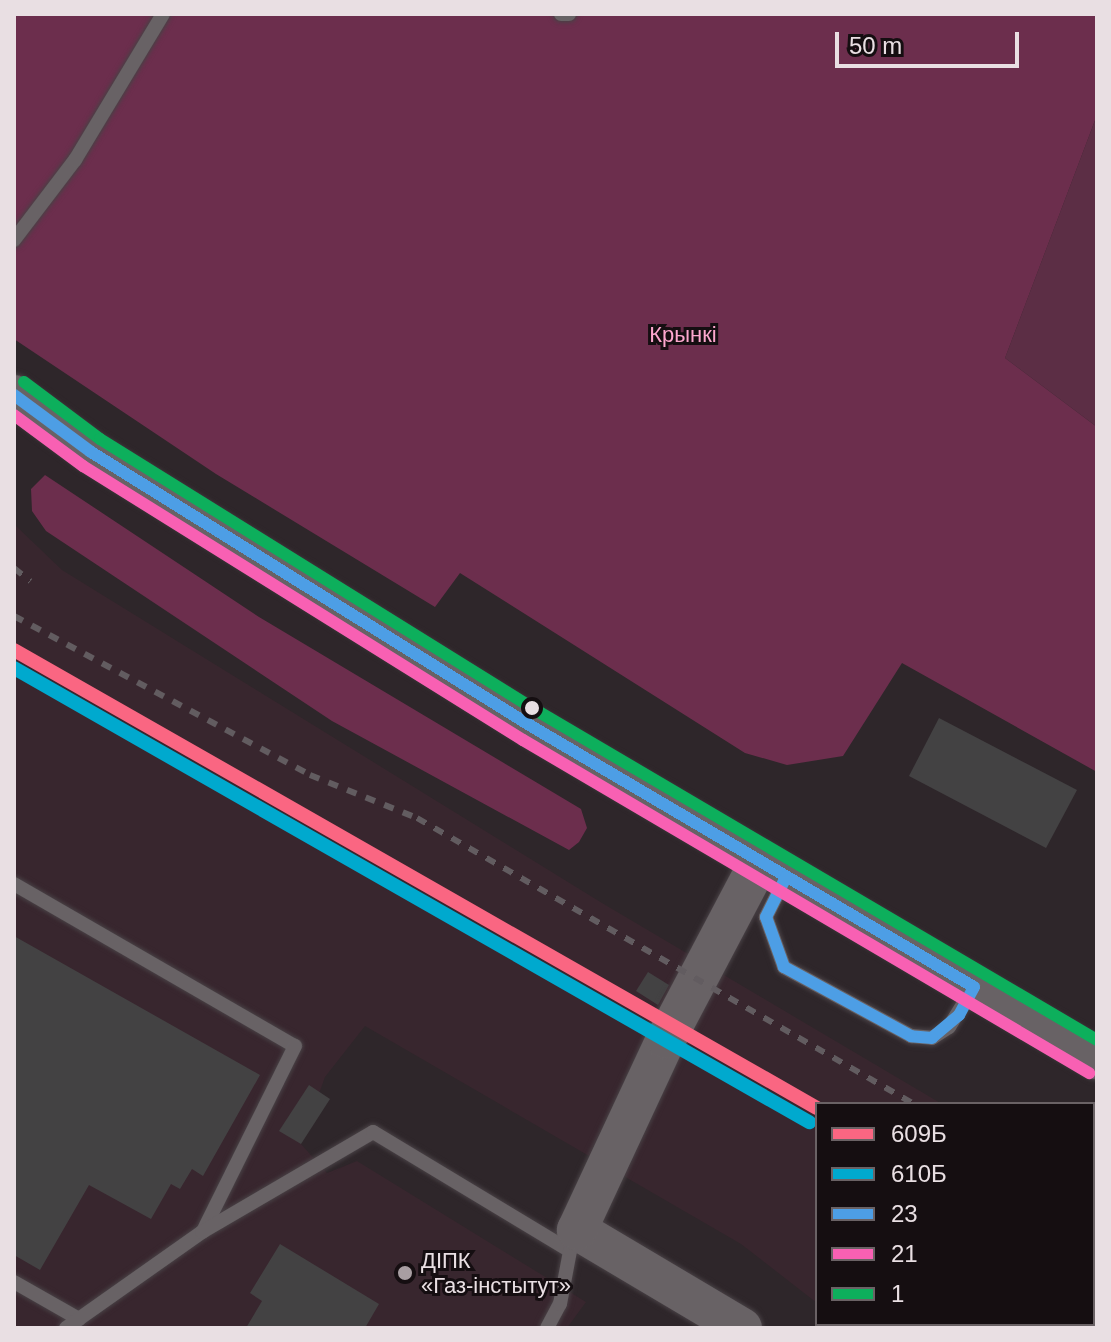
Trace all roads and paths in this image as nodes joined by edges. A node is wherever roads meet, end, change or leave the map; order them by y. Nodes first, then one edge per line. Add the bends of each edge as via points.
1 (163, 14) edge
2 (561, 14) edge
3 (569, 14) edge
4 (14, 240) edge
5 (14, 395) edge
6 (773, 869) junction
7 (14, 884) edge
8 (974, 987) junction
9 (1097, 1059) edge
10 (202, 1232) junction
11 (573, 1240) junction
12 (14, 1282) edge
13 (72, 1324) edge
14 (547, 1328) edge
15 (742, 1328) edge

1 - 4 lane via 75,160
2 - 3 lane
5 - 6 main road via 104,460 531,726
6 - 8 main road
6 - 8 lane via 766,917 784,967 843,1003 911,1036 932,1038 959,1015
6 - 11 main road via 666,1039
7 - 10 lane via 295,1046
8 - 9 main road
10 - 11 lane via 373,1132
10 - 13 lane
11 - 14 lane via 560,1304
11 - 15 main road
12 - 13 lane

